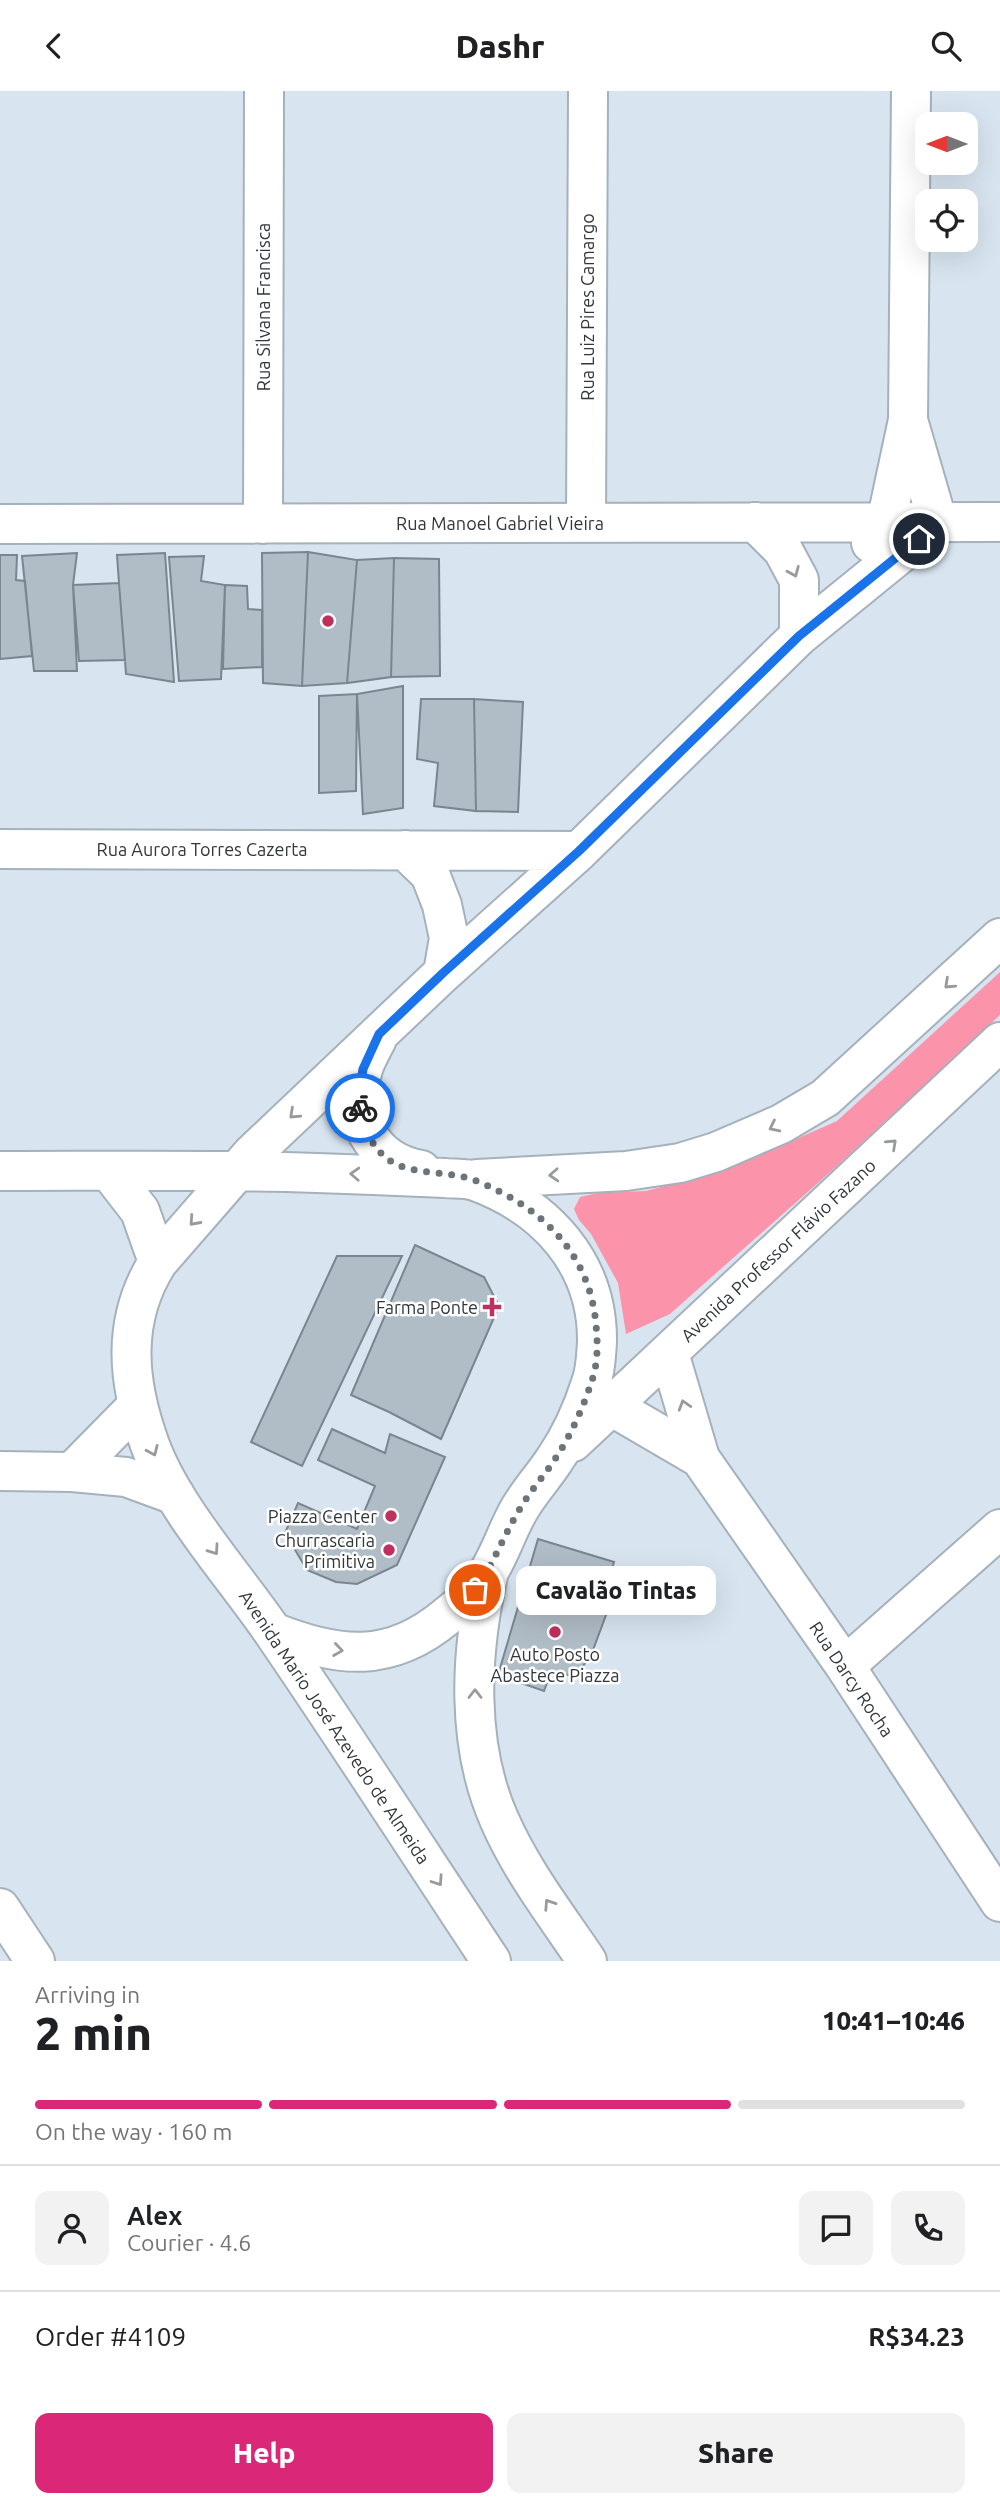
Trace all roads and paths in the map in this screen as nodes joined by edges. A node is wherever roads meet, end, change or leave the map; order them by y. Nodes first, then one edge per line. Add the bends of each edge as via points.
1 (264, 91) edge
2 (588, 91) edge
3 (911, 91) edge
4 (908, 420) junction
5 (755, 521) junction
6 (1000, 522) edge
7 (586, 523) junction
8 (886, 523) junction
9 (939, 523) junction
10 (0, 524) edge
11 (263, 524) junction
12 (799, 636) junction
13 (0, 849) edge
14 (405, 850) junction
15 (579, 851) junction
16 (1000, 938) edge
17 (443, 973) junction
18 (379, 1034) junction
19 (1000, 1042) edge
20 (239, 1170) junction
21 (0, 1171) edge
22 (109, 1171) junction
23 (472, 1180) junction
24 (158, 1262) junction
25 (669, 1353) junction
26 (138, 1405) junction
27 (611, 1406) junction
28 (556, 1458) junction
29 (700, 1458) junction
30 (0, 1471) edge
31 (72, 1472) junction
32 (175, 1495) junction
33 (1000, 1529) edge
34 (489, 1571) junction
35 (273, 1632) junction
36 (845, 1666) junction
37 (1000, 1902) edge
38 (0, 1909) edge
39 (35, 1961) edge
40 (491, 1961) edge
41 (587, 1961) edge

1 - 11 street, Rua Silvana Francisca
2 - 7 street, Rua Luiz Pires Camargo
3 - 4 street
4 - 8 street
4 - 9 street
5 - 7 street, Rua Manoel Gabriel Vieira
5 - 8 street, Rua Manoel Gabriel Vieira
5 -> 12 street via 783,549 799,580
6 - 9 street, Rua Manoel Gabriel Vieira
7 - 11 street, Rua Manoel Gabriel Vieira
8 - 9 street, Rua Manoel Gabriel Vieira
8 - 12 street
9 - 12 street
10 - 11 street, Rua Manoel Gabriel Vieira
12 - 15 street, Avenida Mario José Azevedo de Almeida
13 - 14 street, Rua Aurora Torres Cazerta
14 - 15 street, Rua Aurora Torres Cazerta
14 - 17 street via 430,874 442,905 449,937
15 - 17 street, Avenida Mario José Azevedo de Almeida
16 -> 23 street via 825,1098 781,1124 680,1163 626,1171
17 - 18 street, Avenida Mario José Azevedo de Almeida
18 -> 20 street, Avenida Mario José Azevedo de Almeida
18 - 23 street via 363,1069 359,1094 361,1117 374,1144 395,1164
25 -> 19 street, Avenida Professor Flávio Fazano
20 - 22 street
23 -> 20 street
20 -> 24 street, Avenida Mario José Azevedo de Almeida
21 - 22 street
22 - 24 street via 140,1211
23 - 28 street via 545,1222 569,1248 594,1301 597,1345 592,1381
24 - 26 street, Avenida Mario José Azevedo de Almeida via 141,1294 132,1328
25 - 27 street, Avenida Professor Flávio Fazano
29 -> 25 street, Rua Darcy Rocha
26 - 31 street
26 -> 32 street, Avenida Mario José Azevedo de Almeida via 151,1447
27 - 28 street, Avenida Professor Flávio Fazano
27 - 29 street, Rua Darcy Rocha
28 - 34 street via 519,1509
29 - 36 street, Rua Darcy Rocha
30 - 31 street
31 - 32 street via 125,1477
32 -> 35 street, Avenida Mario José Azevedo de Almeida
33 - 36 street
35 -> 34 street via 341,1651 395,1647 439,1623
41 -> 34 street via 513,1847 481,1762 476,1730 476,1641
35 -> 40 street, Avenida Mario José Azevedo de Almeida
36 - 37 street, Rua Darcy Rocha
38 - 39 street

